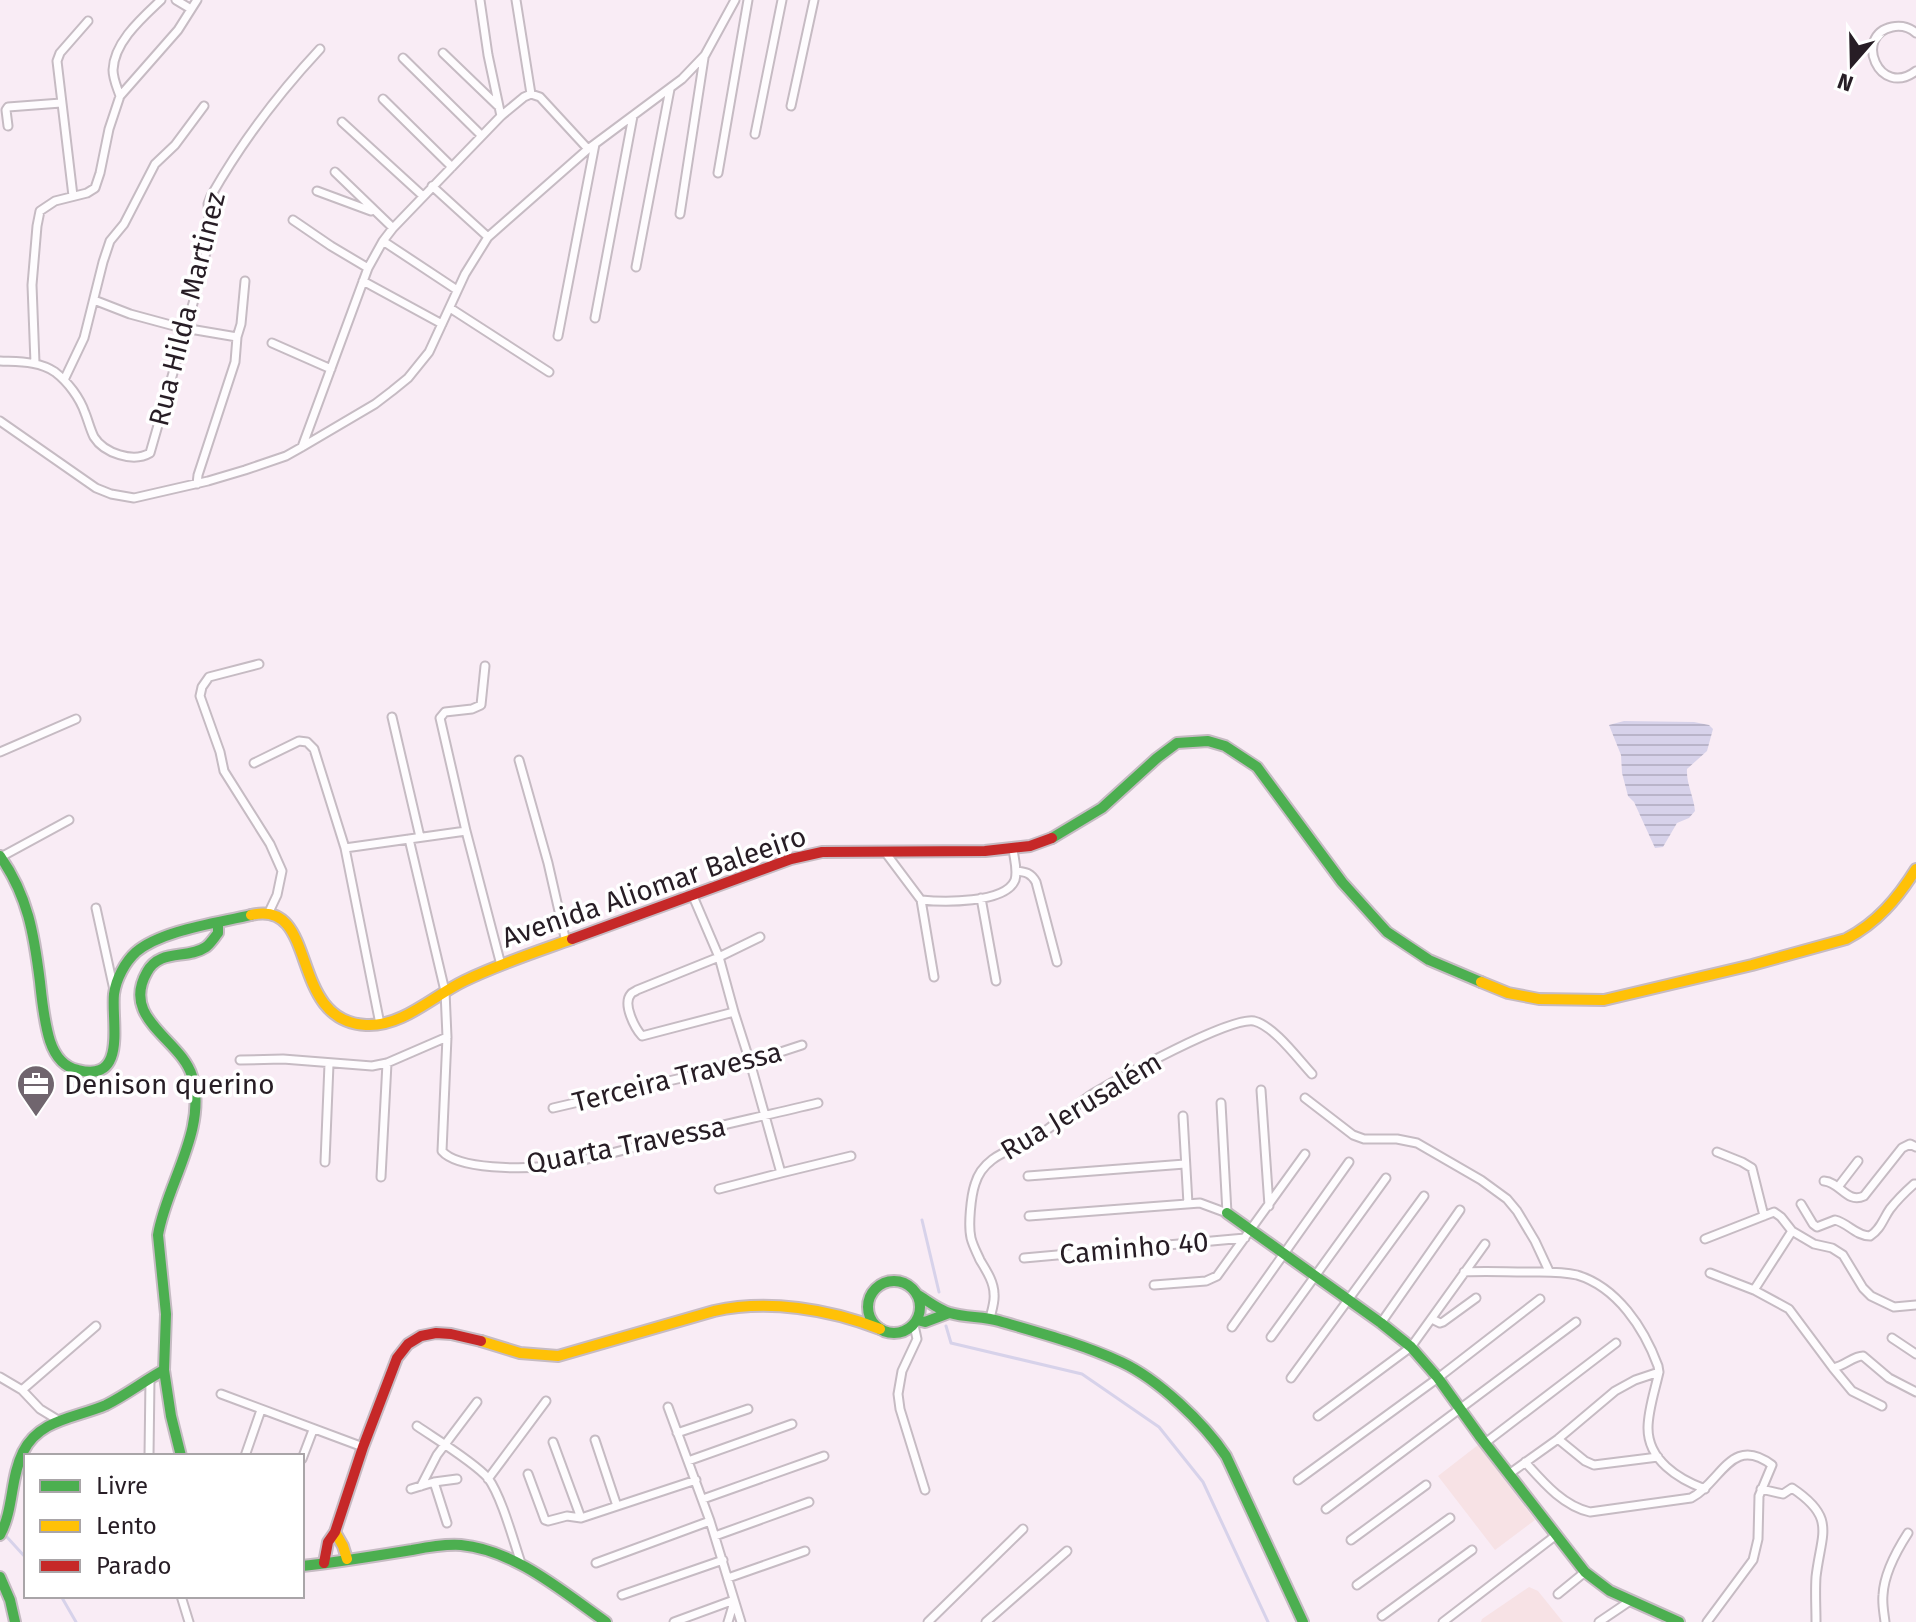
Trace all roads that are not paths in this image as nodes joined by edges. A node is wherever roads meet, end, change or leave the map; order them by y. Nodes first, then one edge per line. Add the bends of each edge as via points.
1 (161, 0) edge
2 (176, 0) edge
3 (197, 0) edge
4 (480, 0) edge
5 (516, 0) edge
6 (735, 0) edge
7 (748, 0) edge
8 (782, 0) edge
9 (814, 0) edge
10 (191, 9) junction
11 (88, 21) dead end
12 (1916, 33) edge
13 (320, 49) dead end
14 (443, 53) dead end
15 (705, 55) junction
16 (403, 58) dead end
17 (1916, 71) edge
18 (670, 89) junction
19 (531, 94) junction
20 (120, 96) junction
21 (383, 99) dead end
22 (61, 103) junction
23 (204, 106) dead end
24 (791, 106) dead end
25 (498, 107) junction
26 (501, 116) junction
27 (633, 116) junction
28 (342, 122) dead end
29 (8, 126) dead end
30 (755, 134) dead end
31 (481, 135) junction
32 (592, 146) junction
33 (452, 167) junction
34 (335, 172) dead end
35 (718, 173) dead end
36 (432, 186) junction
37 (317, 191) dead end
38 (73, 196) junction
39 (423, 196) junction
40 (377, 213) junction
41 (680, 214) dead end
42 (293, 220) dead end
43 (393, 228) junction
44 (488, 237) junction
45 (383, 241) junction
46 (636, 267) dead end
47 (368, 268) junction
48 (245, 281) dead end
49 (363, 281) junction
50 (457, 290) junction
51 (94, 300) junction
52 (450, 308) junction
53 (595, 318) dead end
54 (442, 324) junction
55 (185, 327) junction
56 (558, 336) dead end
57 (237, 337) junction
58 (272, 343) dead end
59 (0, 361) edge
60 (35, 363) junction
61 (331, 369) junction
62 (549, 372) dead end
63 (64, 380) junction
64 (0, 421) edge
65 (302, 447) junction
66 (197, 484) junction
67 (259, 664) dead end
68 (485, 666) dead end
69 (392, 717) dead end
70 (76, 719) dead end
71 (0, 752) edge
72 (519, 760) dead end
73 (254, 763) dead end
74 (69, 820) dead end
75 (466, 831) junction
76 (420, 837) junction
77 (409, 839) junction
78 (345, 848) junction
79 (1013, 849) junction
80 (885, 852) junction
81 (1, 857) edge
82 (1916, 869) edge
83 (1016, 871) junction
84 (692, 894) junction
85 (981, 898) junction
86 (921, 900) junction
87 (96, 908) dead end
88 (269, 912) junction
89 (218, 928) junction
90 (760, 937) dead end
91 (566, 942) junction
92 (719, 957) junction
93 (1057, 962) dead end
94 (501, 965) junction
95 (934, 977) dead end
96 (996, 981) dead end
97 (445, 991) junction
98 (114, 992) junction
99 (734, 1012) junction
100 (380, 1024) junction
101 (447, 1037) junction
102 (802, 1045) dead end
103 (240, 1060) dead end
104 (750, 1062) junction
105 (387, 1063) junction
106 (329, 1064) junction
107 (1312, 1074) dead end
108 (1261, 1090) dead end
109 (1305, 1098) dead end
110 (818, 1103) dead end
111 (1221, 1103) dead end
112 (553, 1108) dead end
113 (766, 1116) junction
114 (1183, 1116) dead end
115 (1916, 1147) edge
116 (1717, 1152) dead end
117 (1305, 1154) dead end
118 (851, 1156) dead end
119 (1858, 1161) dead end
120 (325, 1162) dead end
121 (1349, 1162) dead end
122 (1185, 1164) junction
123 (781, 1173) junction
124 (1028, 1176) dead end
125 (381, 1177) dead end
126 (1386, 1178) dead end
127 (1824, 1181) dead end
128 (1916, 1184) edge
129 (1838, 1187) junction
130 (719, 1189) dead end
131 (1424, 1196) dead end
132 (1188, 1204) junction
133 (1801, 1204) dead end
134 (1269, 1206) junction
135 (1460, 1210) dead end
136 (1227, 1213) junction
137 (1029, 1216) dead end
138 (1764, 1216) junction
139 (1792, 1231) junction
140 (1248, 1235) junction
141 (1705, 1239) dead end
142 (1485, 1244) dead end
143 (1284, 1255) junction
144 (1024, 1258) dead end
145 (1549, 1271) junction
146 (1464, 1272) junction
147 (1710, 1273) dead end
148 (1315, 1277) junction
149 (1154, 1285) dead end
150 (1754, 1290) junction
151 (918, 1295) junction
152 (1476, 1298) dead end
153 (1540, 1299) dead end
154 (1347, 1300) junction
155 (868, 1301) junction
156 (1916, 1305) edge
157 (949, 1313) junction
158 (841, 1317) junction
159 (990, 1318) junction
160 (1432, 1319) junction
161 (916, 1322) junction
162 (1576, 1322) dead end
163 (1381, 1323) junction
164 (96, 1326) dead end
165 (1232, 1327) dead end
166 (880, 1329) junction
167 (1271, 1337) dead end
168 (1892, 1338) dead end
169 (1616, 1343) dead end
170 (1411, 1347) junction
171 (1916, 1354) edge
172 (1833, 1368) junction
173 (164, 1370) junction
174 (1659, 1372) junction
175 (0, 1377) edge
176 (150, 1377) junction
177 (1291, 1378) dead end
178 (1438, 1378) junction
179 (22, 1390) junction
180 (1916, 1392) edge
181 (221, 1394) dead end
182 (546, 1401) dead end
183 (477, 1402) dead end
184 (1882, 1406) dead end
185 (668, 1407) dead end
186 (748, 1409) dead end
187 (261, 1410) junction
188 (1460, 1410) junction
189 (1318, 1416) dead end
190 (58, 1420) junction
191 (792, 1424) dead end
192 (417, 1426) dead end
193 (313, 1430) junction
194 (677, 1433) junction
195 (1558, 1439) junction
196 (595, 1440) dead end
197 (553, 1442) dead end
198 (1485, 1443) junction
199 (446, 1446) junction
200 (363, 1447) junction
201 (149, 1454) edge
202 (180, 1454) edge
203 (246, 1454) edge
204 (304, 1454) edge
205 (824, 1456) dead end
206 (1658, 1457) junction
207 (688, 1461) junction
208 (1525, 1462) junction
209 (528, 1474) dead end
210 (1509, 1474) junction
211 (457, 1479) dead end
212 (488, 1479) junction
213 (696, 1480) junction
214 (1298, 1480) dead end
215 (434, 1482) junction
216 (1426, 1485) dead end
217 (421, 1486) junction
218 (411, 1489) dead end
219 (1705, 1489) junction
220 (1761, 1489) junction
221 (925, 1490) dead end
222 (703, 1499) junction
223 (809, 1502) dead end
224 (617, 1506) junction
225 (1326, 1509) dead end
226 (581, 1518) junction
227 (1450, 1518) dead end
228 (710, 1521) junction
229 (447, 1523) dead end
230 (1023, 1529) dead end
231 (335, 1532) junction
232 (1908, 1533) dead end
233 (0, 1535) edge
234 (715, 1536) junction
235 (1555, 1536) junction
236 (1351, 1540) dead end
237 (1472, 1550) dead end
238 (805, 1551) dead end
239 (1067, 1551) dead end
240 (347, 1559) junction
241 (723, 1560) junction
242 (324, 1563) junction
243 (596, 1563) dead end
244 (304, 1566) edge
245 (522, 1566) junction
246 (1585, 1572) junction
247 (0, 1577) edge
248 (728, 1578) junction
249 (1357, 1585) dead end
250 (1558, 1594) dead end
251 (622, 1595) dead end
252 (182, 1598) edge
253 (734, 1600) junction
254 (1630, 1601) junction
255 (1382, 1616) dead end
256 (1672, 1621) edge
257 (15, 1622) edge
258 (189, 1622) edge
259 (606, 1622) edge
260 (674, 1622) edge
261 (728, 1622) edge
262 (741, 1622) edge
263 (928, 1622) edge
264 (986, 1622) edge
265 (1303, 1622) edge
266 (1443, 1622) edge
267 (1599, 1622) edge
268 (1707, 1622) edge
269 (1816, 1622) edge
270 (1885, 1622) edge

1 - 20 street via 117,54 113,68
2 - 10 street
3 - 10 street
4 - 25 street
5 - 19 street
6 - 15 street
7 - 35 street
8 - 30 street
9 - 24 street
10 - 20 street
11 - 22 street via 57,59
12 - 17 street via 1905,26 1888,28 1876,38 1872,52 1877,67 1890,77
13 - 55 street, Rua Hilda Martinez via 246,140 211,196 210,234
14 - 25 street
15 - 18 street
15 - 41 street
16 - 31 street
18 - 27 street
18 - 46 street
19 - 26 street
19 - 32 street
20 - 38 street via 97,184
21 - 33 street
22 - 29 street via 8,107
22 - 38 street
23 - 51 street via 155,164 112,237
25 - 26 street
26 - 31 street
27 - 32 street
27 - 53 street
28 - 39 street
31 - 33 street
32 - 44 street
32 - 56 street
33 - 36 street
34 - 40 street
36 - 39 street
36 - 44 street
37 - 40 street
38 - 60 street via 47,205 39,215 32,285
39 - 43 street
40 - 43 street
42 - 47 street
43 - 45 street
44 - 50 street
45 - 47 street
45 - 50 street
47 - 49 street
48 - 57 street
49 - 54 street
49 - 61 street
50 - 52 street
51 - 55 street
51 - 63 street
52 - 54 street
52 - 62 street
54 - 65 street via 408,378
55 - 57 street
55 - 63 street, Rua Hilda Martinez via 147,456 128,457 99,443 82,404
57 - 66 street via 235,362
58 - 61 street
59 - 60 street, Rua Hilda Martinez
60 - 63 street, Rua Hilda Martinez
61 - 65 street
64 - 66 street via 111,494 134,498
65 - 66 street
67 - 88 street via 209,677 200,696 228,778 282,871
68 - 75 street via 480,707 445,712 440,718
69 - 76 street
70 - 71 street
72 - 91 street
73 - 78 street via 299,741 311,745
74 - 81 street
75 - 76 street
75 - 94 street
76 - 77 street
77 - 78 street
77 - 97 street
78 - 100 street
79 - 80 main road, Avenida Aliomar Baleeiro
79 - 82 main road, Avenida Aliomar Baleeiro via 1040,843 1087,818 1177,743 1208,741 1257,767 1342,882 1400,942 1508,993 1553,1000 1604,1000 1846,939 1872,923
79 - 83 street
80 - 84 main road, Avenida Aliomar Baleeiro via 803,856
80 - 86 street
81 - 98 main road via 25,898 55,1064 93,1072 110,1062
83 - 85 street via 1008,890
83 - 93 street via 1032,875 1036,882
84 - 91 main road, Avenida Aliomar Baleeiro
84 - 92 street
85 - 86 street
85 - 96 street
86 - 95 street
87 - 98 street
88 - 89 main road
88 - 100 main road via 290,926 323,1004 355,1024
89 - 98 main road via 159,938 144,946 122,969
89 - 173 main road via 207,947 163,957 150,966 140,995 149,1021 184,1059 195,1089 194,1116 158,1235 166,1314
90 - 92 street
91 - 94 main road, Avenida Aliomar Baleeiro
92 - 99 street
92 - 99 street via 630,995 628,1007 642,1036
94 - 97 main road, Avenida Aliomar Baleeiro
97 - 100 main road, Avenida Aliomar Baleeiro
97 - 101 street
99 - 104 street
101 - 105 street
101 - 113 street, Quarta Travessa via 442,1151 469,1163 549,1166
102 - 104 street, Terceira Travessa
103 - 106 street
104 - 112 street, Terceira Travessa
104 - 113 street
105 - 106 street
105 - 125 street
106 - 120 street
107 - 159 street, Rua Jerusalém via 1264,1026 1251,1021 1230,1024 1093,1094 1038,1136 995,1157 974,1185 970,1232 994,1295
108 - 134 street
109 - 145 street via 1346,1132 1364,1139 1417,1143 1481,1180 1517,1211
110 - 113 street, Quarta Travessa
111 - 136 street
113 - 123 street
114 - 122 street
115 - 129 street via 1905,1146 1861,1198
116 - 138 street via 1752,1168
117 - 134 street
118 - 123 street
119 - 129 street
121 - 143 street
122 - 124 street
122 - 132 street
123 - 130 street
126 - 148 street
127 - 129 street
128 - 133 street via 1875,1233 1865,1236 1835,1220 1817,1227
131 - 154 street
132 - 136 street
132 - 137 street
134 - 140 street
135 - 163 street
136 - 140 main road
138 - 139 street via 1774,1212
138 - 141 street
139 - 150 street
139 - 156 street via 1843,1255 1863,1288 1879,1301 1894,1307
140 - 143 main road
140 - 144 street, Caminho 40
140 - 149 street via 1211,1280
142 - 146 street
143 - 148 main road
143 - 165 street
145 - 146 street
145 - 174 street via 1589,1280 1623,1305
146 - 160 street
147 - 150 street
148 - 154 main road
148 - 167 street
150 - 172 street via 1792,1311
151 - 155 main road via 907,1283 891,1280 876,1287
151 - 157 main road
151 - 161 main road via 921,1312
152 - 160 street via 1443,1322
153 - 178 street
154 - 163 main road
154 - 177 street
155 - 158 main road
155 - 166 main road via 870,1317
157 - 159 main road
157 - 161 main road
158 - 166 main road
158 - 200 main road via 740,1306 558,1356 426,1333 410,1341 397,1358
159 - 265 main road via 1123,1363 1193,1415 1226,1456
160 - 170 street
161 - 166 main road via 904,1332
161 - 221 street via 917,1339 898,1394
162 - 188 street
163 - 170 main road
164 - 179 street
168 - 171 street
169 - 198 street
170 - 178 main road
170 - 189 street
172 - 180 street via 1859,1356 1867,1358
172 - 184 street via 1852,1391
173 - 176 main road
173 - 202 main road
174 - 195 street via 1615,1391
174 - 206 street via 1648,1429
175 - 179 street
176 - 190 main road via 103,1406
176 - 201 street
178 - 188 main road
178 - 214 street
179 - 190 street
181 - 187 street
182 - 212 street
183 - 199 street
185 - 194 street
186 - 194 street
187 - 193 street
187 - 203 street
188 - 198 main road
188 - 225 street
190 - 233 main road via 44,1427 24,1450
191 - 207 street
192 - 199 street
193 - 200 street
193 - 204 street
194 - 207 street
195 - 206 street via 1594,1465
195 - 208 street
196 - 224 street
197 - 226 street
198 - 210 main road
199 - 212 street
199 - 217 street
200 - 231 main road
205 - 222 street
206 - 219 street via 1675,1474
207 - 213 street
208 - 210 street
208 - 219 street via 1548,1487 1590,1512 1686,1499
209 - 226 street via 546,1521
210 - 235 main road
211 - 215 street
212 - 245 street
213 - 222 street
213 - 224 street
215 - 217 street
215 - 229 street
216 - 236 street
217 - 218 street
219 - 220 street via 1721,1469 1752,1454 1772,1465
220 - 268 street via 1753,1560
220 - 269 street via 1783,1494 1792,1488 1809,1499 1821,1519
222 - 228 street
223 - 234 street
224 - 226 street
227 - 249 street
228 - 234 street
228 - 243 street
230 - 263 street
231 - 240 main road
231 - 242 main road
232 - 270 street via 1885,1583
234 - 241 street
235 - 246 main road
235 - 266 street
237 - 255 street
238 - 248 street
239 - 264 street
240 - 242 main road
240 - 245 main road via 462,1545
241 - 248 street
241 - 251 street
242 - 244 main road
245 - 259 main road
246 - 250 street
246 - 254 main road
247 - 257 main road
248 - 253 street
252 - 258 street
253 - 260 street
253 - 261 street
253 - 262 street
254 - 256 main road
254 - 267 street

